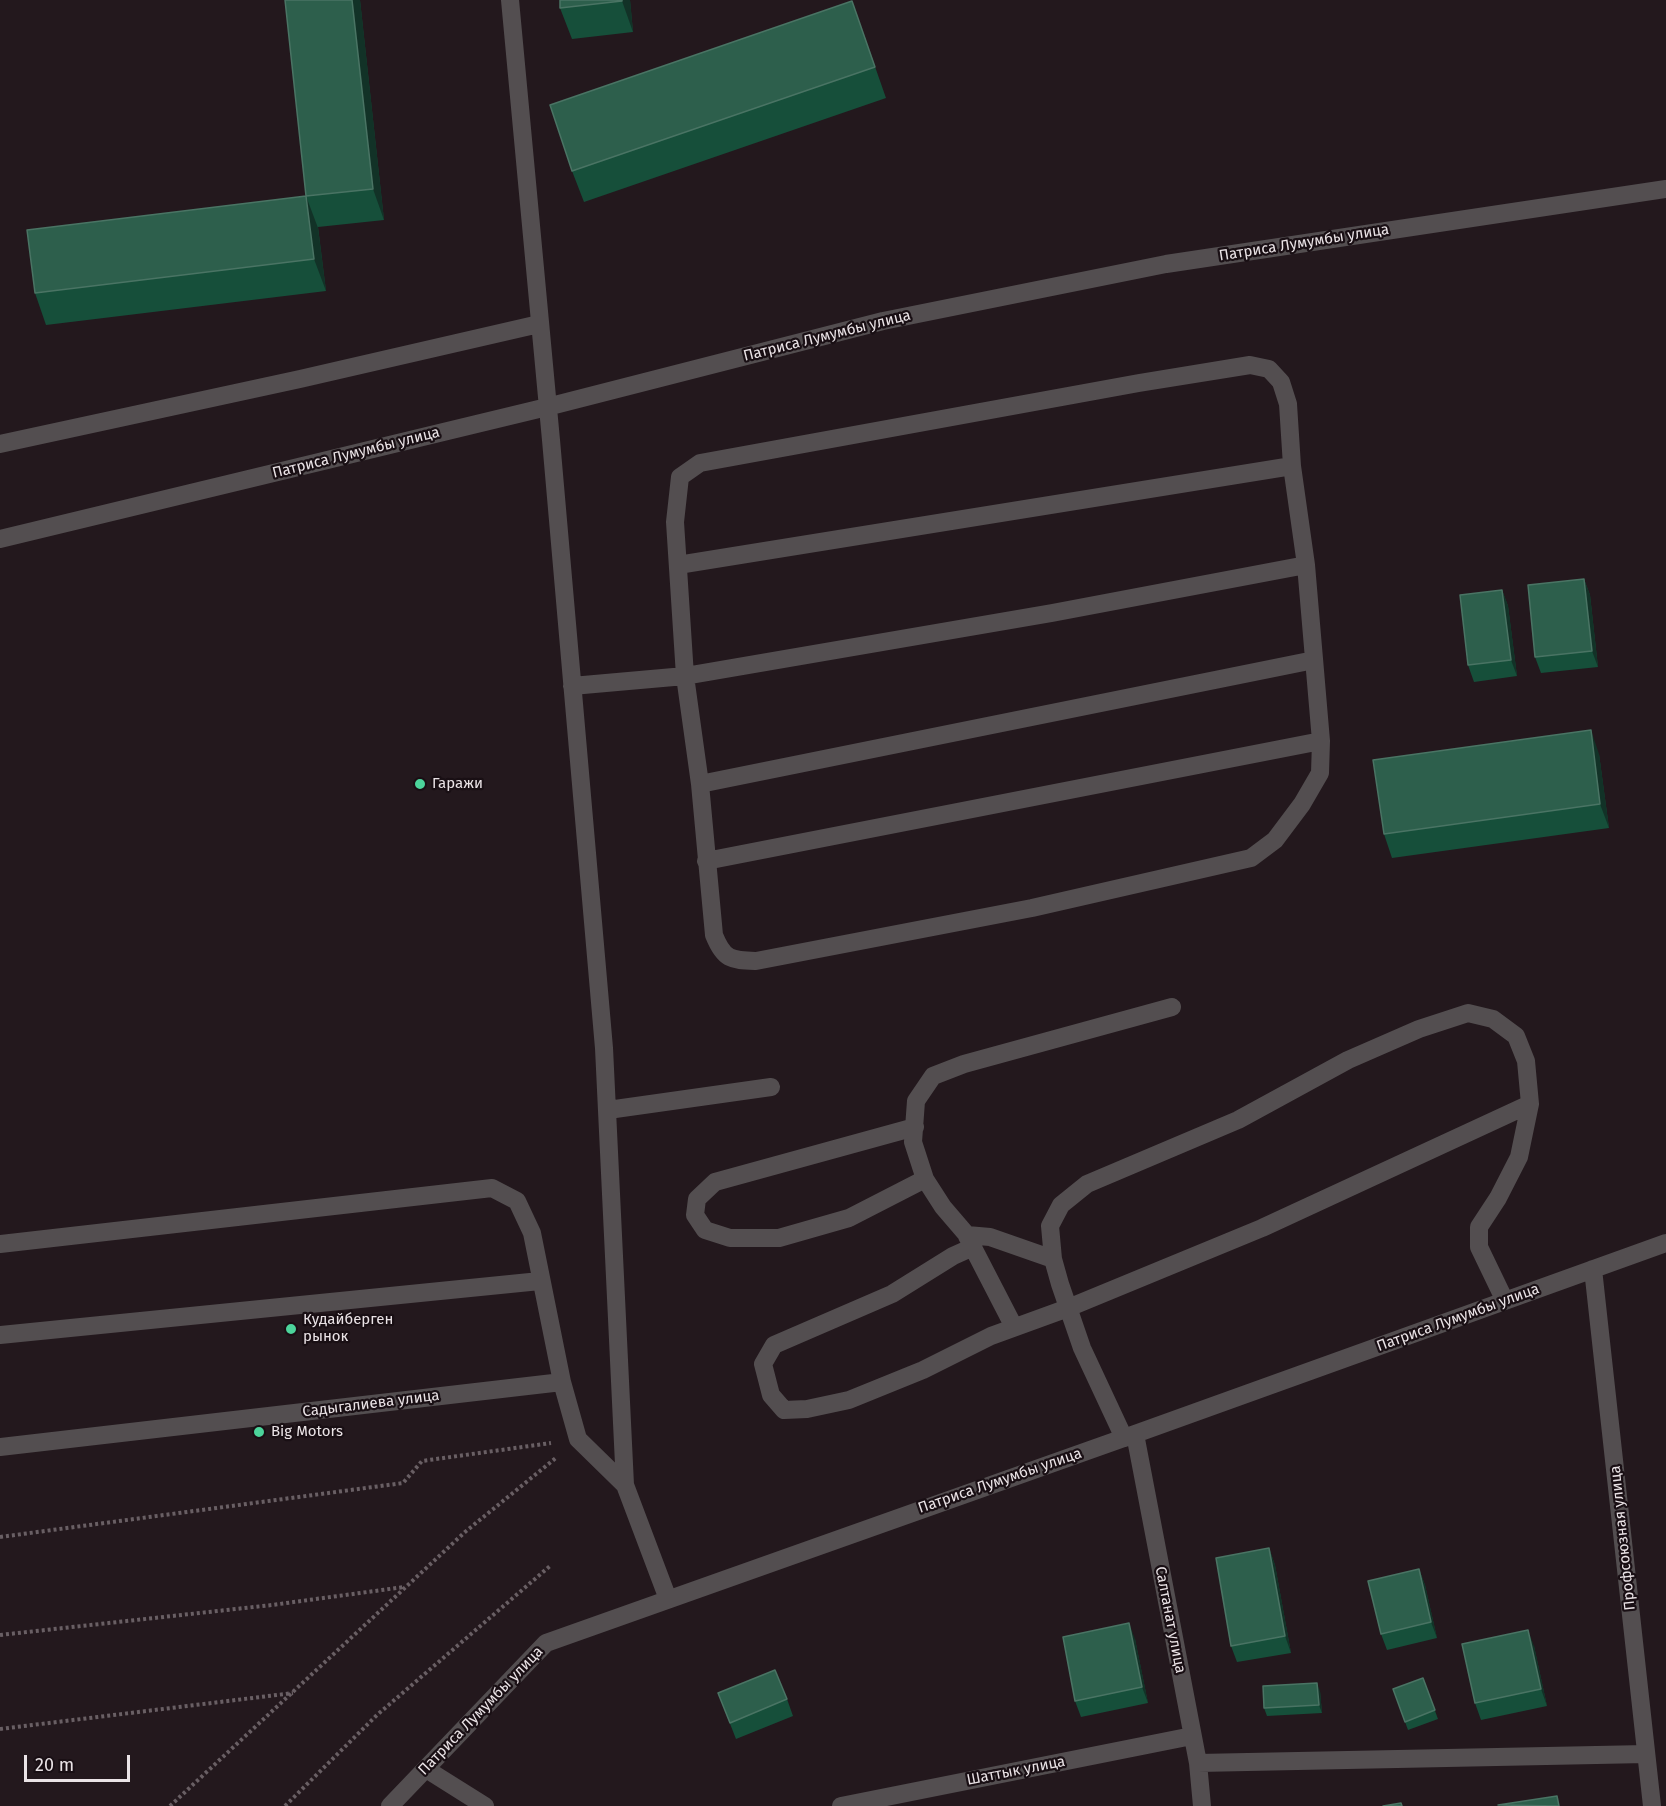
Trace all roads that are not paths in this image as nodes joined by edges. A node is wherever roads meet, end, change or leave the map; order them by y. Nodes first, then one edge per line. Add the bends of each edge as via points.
1 (510, 0) edge
2 (1666, 189) edge
3 (539, 324) junction
4 (546, 407) junction
5 (0, 444) edge
6 (1292, 466) junction
7 (0, 539) edge
8 (1306, 565) junction
9 (678, 566) junction
10 (1314, 660) junction
11 (685, 676) junction
12 (572, 686) junction
13 (1321, 741) junction
14 (700, 784) junction
15 (706, 861) junction
16 (1172, 1006) dead end
17 (771, 1087) dead end
18 (1530, 1104) junction
19 (608, 1110) junction
20 (915, 1127) junction
21 (924, 1179) junction
22 (970, 1241) junction
23 (1666, 1243) edge
24 (0, 1244) edge
25 (1053, 1259) junction
26 (1593, 1269) junction
27 (540, 1281) junction
28 (1505, 1301) junction
29 (1068, 1308) junction
30 (1014, 1327) junction
31 (0, 1335) edge
32 (562, 1382) junction
33 (1129, 1436) junction
34 (0, 1447) edge
35 (625, 1485) junction
36 (668, 1599) junction
37 (1192, 1736) junction
38 (1646, 1754) junction
39 (1198, 1763) junction
40 (426, 1769) junction
41 (390, 1806) edge
42 (486, 1806) edge
43 (841, 1806) edge
44 (1202, 1806) edge
45 (1652, 1806) edge

1 - 3 street
2 - 4 street, Патриса Лумумбы улица via 1166,264 882,321
3 - 4 street
3 - 5 street
4 - 7 street, Патриса Лумумбы улица
4 - 12 street
6 - 8 street
6 - 9 street
6 - 9 street via 1288,404 1281,382 1269,369 1250,365 1139,383 700,464 680,477 675,522
8 - 10 street
8 - 11 street
9 - 11 street
10 - 13 street
10 - 14 street
11 - 12 street
11 - 14 street
12 - 19 street
13 - 15 street
13 - 15 street via 1320,773 1302,804 1275,840 1251,858 1032,908 756,961 734,960 720,950 714,935
14 - 15 street
16 - 20 street via 933,1076 916,1101
17 - 19 street
18 - 25 street, Салтанат улица via 1526,1061 1516,1036 1493,1018 1468,1013 1348,1060 1238,1120 1087,1184 1061,1205 1050,1226
18 - 28 street, Салтанат улица via 1519,1157 1479,1227 1479,1247
18 - 29 street via 1262,1228
19 - 35 street
20 - 21 street via 913,1142
20 - 21 street via 715,1182 697,1199 695,1215 705,1230 730,1238 779,1238 849,1218
21 - 22 street
22 - 25 street via 990,1237
22 - 30 street
22 - 30 street via 892,1294 774,1345 763,1364 771,1395 784,1410 849,1400
23 - 26 street, Патриса Лумумбы улица
24 - 27 street via 492,1188 517,1201 531,1233
25 - 29 street, Салтанат улица
26 - 28 street, Патриса Лумумбы улица
26 - 38 street, Профсоюзная улица
27 - 31 street
27 - 32 street
28 - 33 street, Патриса Лумумбы улица
29 - 30 street
29 - 33 street, Салтанат улица via 1082,1348
32 - 34 street, Садыгалиева улица
32 - 35 street via 578,1439
33 - 36 street, Патриса Лумумбы улица
33 - 37 street, Салтанат улица
35 - 36 street
36 - 40 street, Патриса Лумумбы улица via 546,1643
37 - 39 street, Салтанат улица
37 - 43 street, Шаттык улица
38 - 39 street
38 - 45 street, Профсоюзная улица
39 - 44 street, Салтанат улица
40 - 41 street, Патриса Лумумбы улица
40 - 42 street

